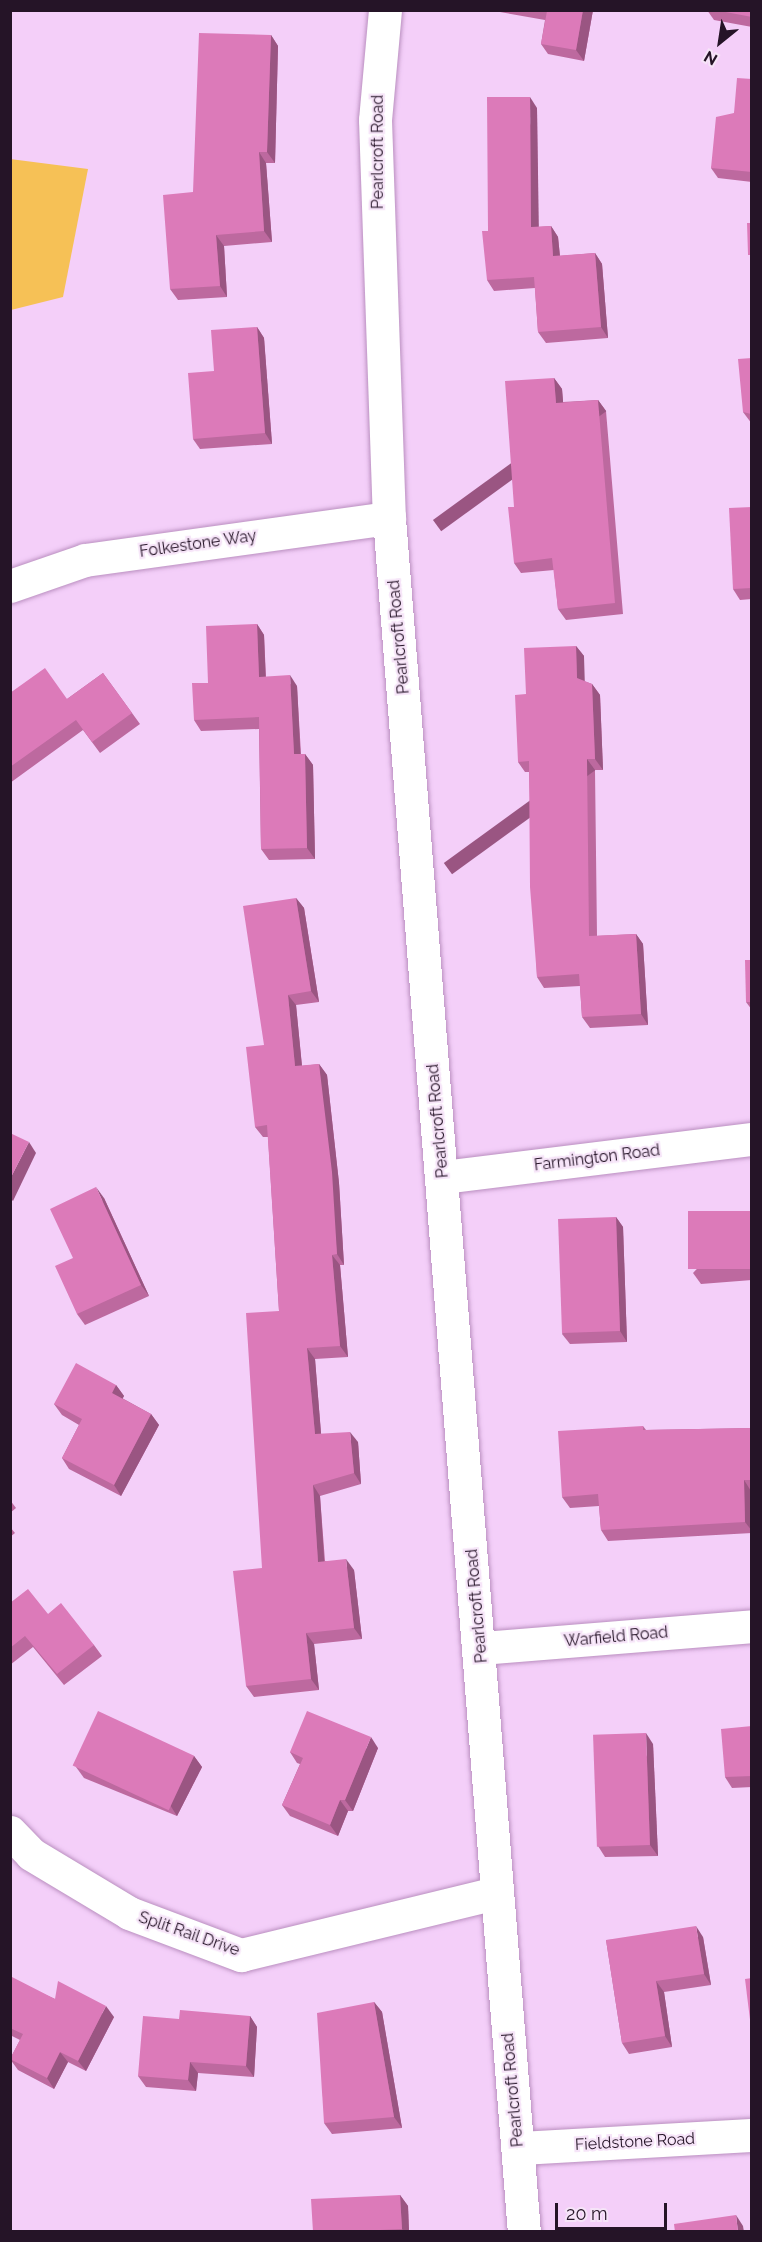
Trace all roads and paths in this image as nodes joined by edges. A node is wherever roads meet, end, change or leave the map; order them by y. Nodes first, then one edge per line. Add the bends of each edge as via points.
1 (386, 10) edge
2 (389, 518) junction
3 (10, 586) edge
4 (752, 1139) edge
5 (442, 1177) junction
6 (752, 1626) edge
7 (481, 1648) junction
8 (10, 1832) edge
9 (495, 1893) junction
10 (752, 2135) edge
11 (519, 2148) junction
12 (524, 2232) edge

1 - 2 street, Pearlcroft Road via 375,120
2 - 3 street, Folkestone Way via 85,560
2 - 5 street, Pearlcroft Road
4 - 5 street, Farmington Road
5 - 7 street, Pearlcroft Road
6 - 7 street, Warfield Road
7 - 9 street, Pearlcroft Road
8 - 9 street, Split Rail Drive via 31,1854 129,1913 241,1955
9 - 11 street, Pearlcroft Road
10 - 11 street, Fieldstone Road
11 - 12 street, Pearlcroft Road

